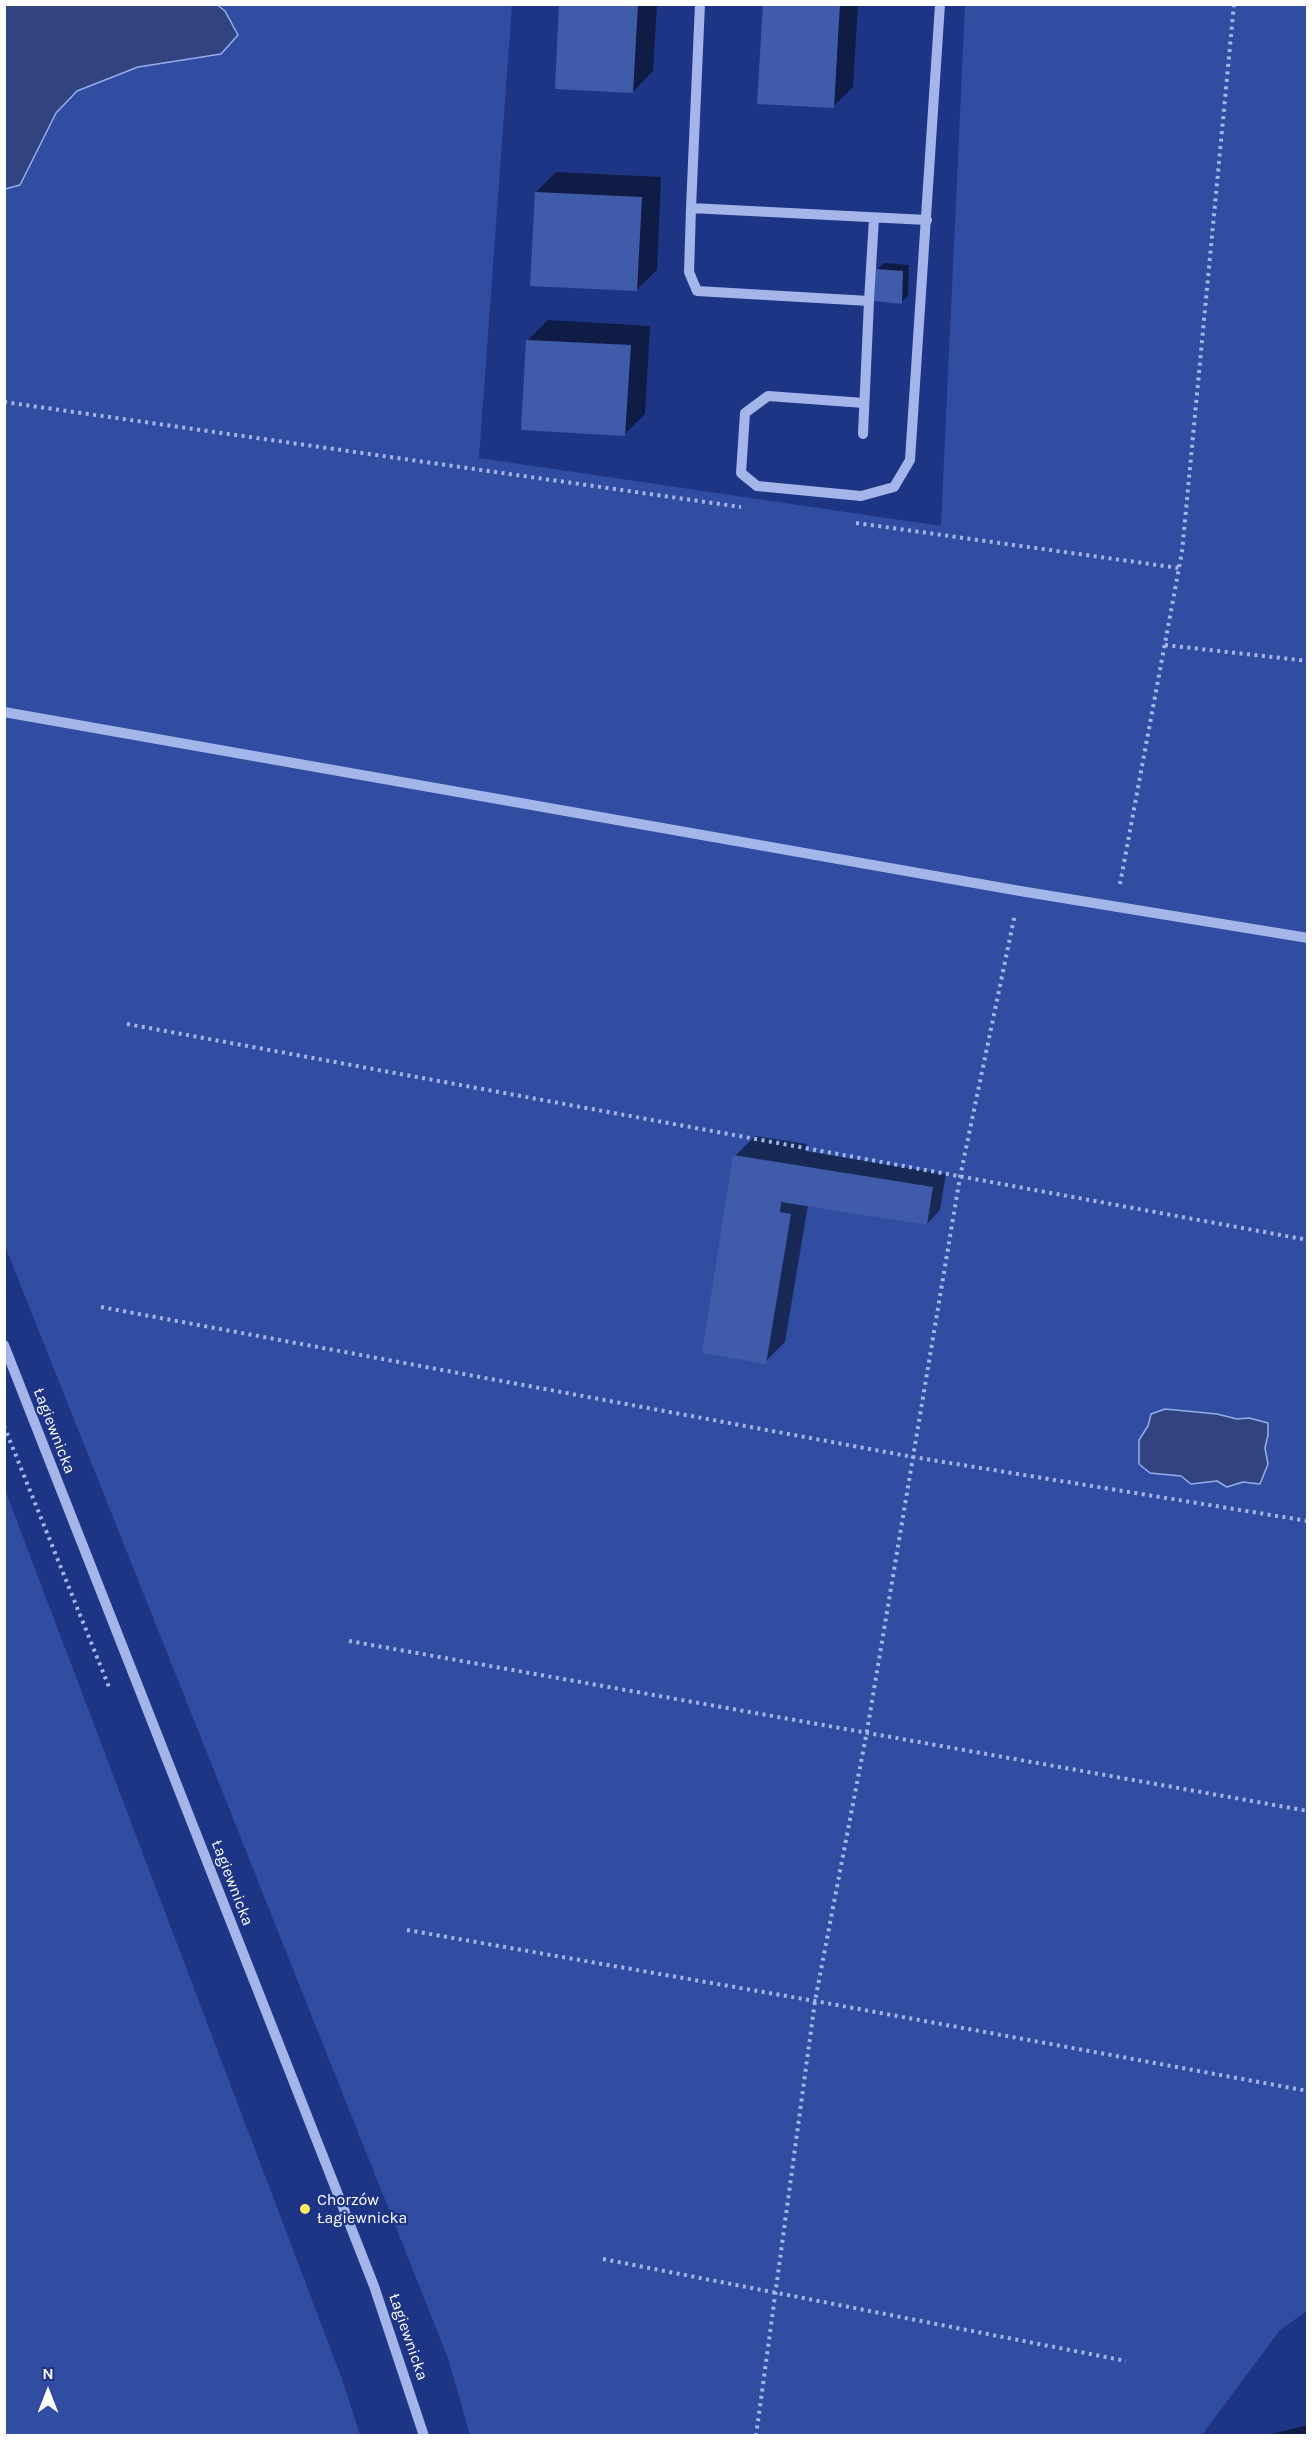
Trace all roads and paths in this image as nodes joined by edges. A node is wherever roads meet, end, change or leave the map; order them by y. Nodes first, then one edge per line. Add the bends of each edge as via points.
1 (700, 4) edge
2 (940, 4) edge
3 (1234, 4) edge
4 (691, 208) junction
5 (874, 218) junction
6 (927, 219) junction
7 (869, 301) junction
8 (4, 402) edge
9 (864, 403) junction
10 (862, 434) dead end
11 (745, 508) dead end
12 (851, 522) dead end
13 (1179, 568) junction
14 (1165, 645) junction
15 (1308, 661) edge
16 (4, 712) edge
17 (1020, 891) junction
18 (1116, 905) junction
19 (1308, 938) edge
20 (127, 1024) dead end
21 (960, 1177) junction
22 (1308, 1240) edge
23 (101, 1307) dead end
24 (4, 1345) edge
25 (913, 1457) junction
26 (1308, 1521) edge
27 (350, 1641) dead end
28 (867, 1731) junction
29 (1308, 1811) edge
30 (407, 1930) dead end
31 (815, 2001) junction
32 (1308, 2091) edge
33 (603, 2259) dead end
34 (777, 2293) junction
35 (1126, 2361) dead end
36 (424, 2436) edge
37 (756, 2436) edge

1 - 4 street
2 - 6 street
3 - 13 path
4 - 5 street
4 - 7 street via 688,272 698,291
5 - 6 street
5 - 7 street
6 - 9 street via 910,460 894,487 861,496 849,495 757,486 741,473 745,412 768,396
7 - 9 street
8 - 11 path
9 - 10 street
12 - 13 path
13 - 14 path
14 - 15 path
14 - 18 path
16 - 17 street
17 - 18 street
17 - 21 path
18 - 19 street
20 - 21 path
21 - 22 path
21 - 25 path
23 - 25 path
24 - 36 street, Łagiewnicka via 374,2286
25 - 26 path
25 - 28 path
27 - 28 path
28 - 29 path
28 - 31 path
30 - 31 path
31 - 32 path
31 - 34 path
33 - 34 path
34 - 35 path
34 - 37 path

